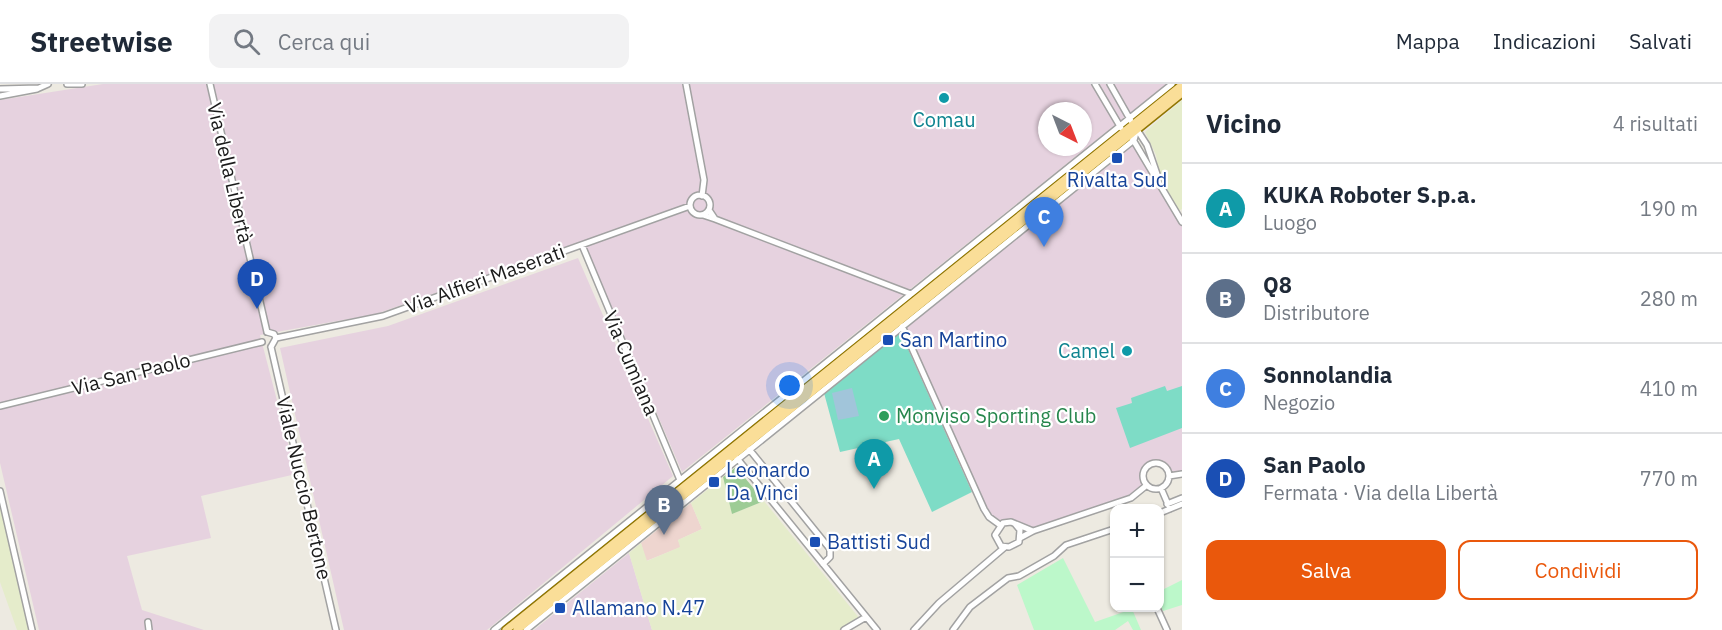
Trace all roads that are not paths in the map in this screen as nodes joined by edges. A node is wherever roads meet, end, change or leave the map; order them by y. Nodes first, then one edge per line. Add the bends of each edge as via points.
1 (67, 84) edge
2 (82, 84) edge
3 (210, 84) edge
4 (686, 84) edge
5 (1095, 84) edge
6 (1110, 84) edge
7 (1172, 84) edge
8 (40, 85) edge
9 (1182, 85) edge
10 (0, 89) edge
11 (1182, 93) edge
12 (0, 96) edge
13 (1133, 124) junction
14 (1127, 133) junction
15 (1159, 181) junction
16 (702, 196) junction
17 (690, 206) junction
18 (709, 210) junction
19 (703, 215) junction
20 (715, 219) junction
21 (1182, 222) edge
22 (582, 245) junction
23 (911, 294) junction
24 (902, 326) junction
25 (267, 332) junction
26 (276, 338) junction
27 (262, 342) junction
28 (271, 347) junction
29 (0, 406) edge
30 (748, 447) junction
31 (732, 452) junction
32 (1182, 474) edge
33 (1169, 476) junction
34 (680, 480) junction
35 (774, 480) junction
36 (1147, 485) junction
37 (1161, 488) junction
38 (763, 490) junction
39 (0, 491) edge
40 (1182, 498) edge
41 (1182, 504) edge
42 (1168, 506) junction
43 (1164, 510) edge
44 (1015, 524) junction
45 (1000, 525) junction
46 (1110, 530) edge
47 (1033, 531) junction
48 (995, 535) junction
49 (1020, 538) junction
50 (1005, 547) junction
51 (988, 560) junction
52 (823, 564) junction
53 (1159, 612) edge
54 (866, 617) junction
55 (148, 622) dead end
56 (32, 630) edge
57 (149, 630) edge
58 (336, 630) edge
59 (494, 630) edge
60 (506, 630) edge
61 (517, 630) edge
62 (526, 630) edge
63 (844, 630) edge
64 (877, 630) edge
65 (914, 630) edge
66 (953, 630) edge
67 (1167, 630) edge

1 - 2 street
3 - 25 street, Via della Libertà
4 - 16 street via 704,180
5 - 14 street
6 - 13 street
7 - 13 street
8 - 10 street
8 - 12 street
9 - 13 main road
11 - 13 main road
13 - 14 main road
13 - 14 street
13 - 15 street via 1148,145
14 - 15 street
14 - 23 street
14 - 24 street
14 - 30 main road
14 - 31 main road
15 - 21 street
16 - 17 street via 693,199
16 - 18 street via 708,199
17 - 19 street via 694,213
17 - 22 street, Via Alfieri Maserati
18 - 19 street
18 - 20 street
19 - 20 street
20 - 23 street
22 - 26 street, Via Alfieri Maserati via 383,316
22 - 34 street, Via Cumiana
23 - 31 street
24 - 30 street
24 - 45 street via 984,509
25 - 26 street
25 - 27 street
26 - 28 street
27 - 28 street
27 - 29 street, Via San Paolo
28 - 58 street, Viale Nuccio Bertone
30 - 31 main road
30 - 35 street
31 - 34 street
31 - 38 street
31 - 60 main road
31 - 61 main road
31 - 62 street
32 - 33 street
33 - 36 street via 1162,465 1149,465 1143,477
33 - 37 street
34 - 59 street
35 - 38 street
35 - 52 street via 830,549 831,557
36 - 37 street
36 - 47 street via 1131,498
37 - 42 street
38 - 52 street
39 - 56 street
40 - 42 street
41 - 42 street
42 - 43 street
44 - 45 street
44 - 47 street
44 - 49 street
45 - 48 street
46 - 66 street via 1066,545 1019,576 1008,578 970,607
47 - 49 street
48 - 50 street
48 - 51 street via 996,546
49 - 50 street via 1016,545
50 - 51 street
51 - 65 street
52 - 54 street
53 - 67 street
54 - 63 street
54 - 64 street
55 - 57 street

